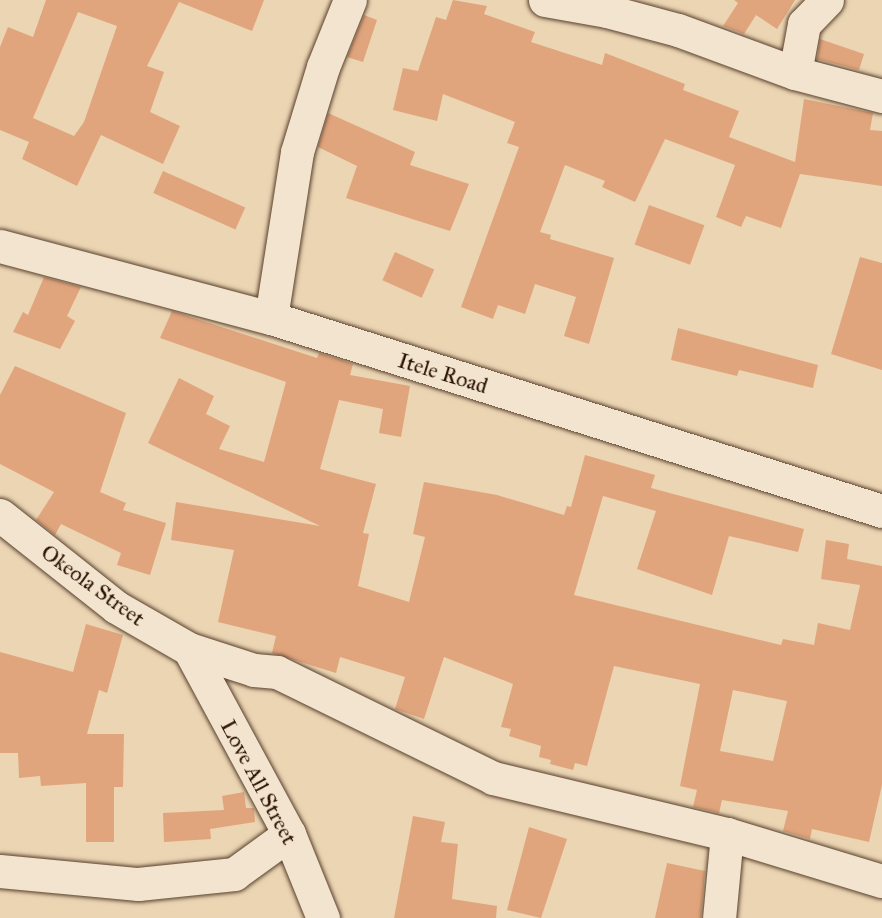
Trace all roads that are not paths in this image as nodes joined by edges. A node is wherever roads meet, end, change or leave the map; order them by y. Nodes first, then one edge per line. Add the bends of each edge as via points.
1 (350, 0) edge
2 (545, 0) edge
3 (826, 0) edge
4 (795, 73) junction
5 (882, 96) edge
6 (0, 246) edge
7 (271, 318) junction
8 (882, 511) edge
9 (0, 515) edge
10 (189, 649) junction
11 (289, 834) junction
12 (727, 834) junction
13 (0, 871) edge
14 (882, 881) edge
15 (323, 918) edge
16 (718, 918) edge

1 - 7 street via 322,68 297,152
2 - 4 street via 678,30
3 - 4 street via 804,24
4 - 5 street
6 - 7 street, Itele Road
7 - 8 street, Itele Road
9 - 10 street, Okeola Street via 116,607
10 - 11 street, Love All Street
10 - 12 street, Okeola Street via 254,670 277,672 493,778
11 - 13 street via 234,874 138,884
11 - 15 street, Love All Street
12 - 14 street, Okeola Street
12 - 16 street

